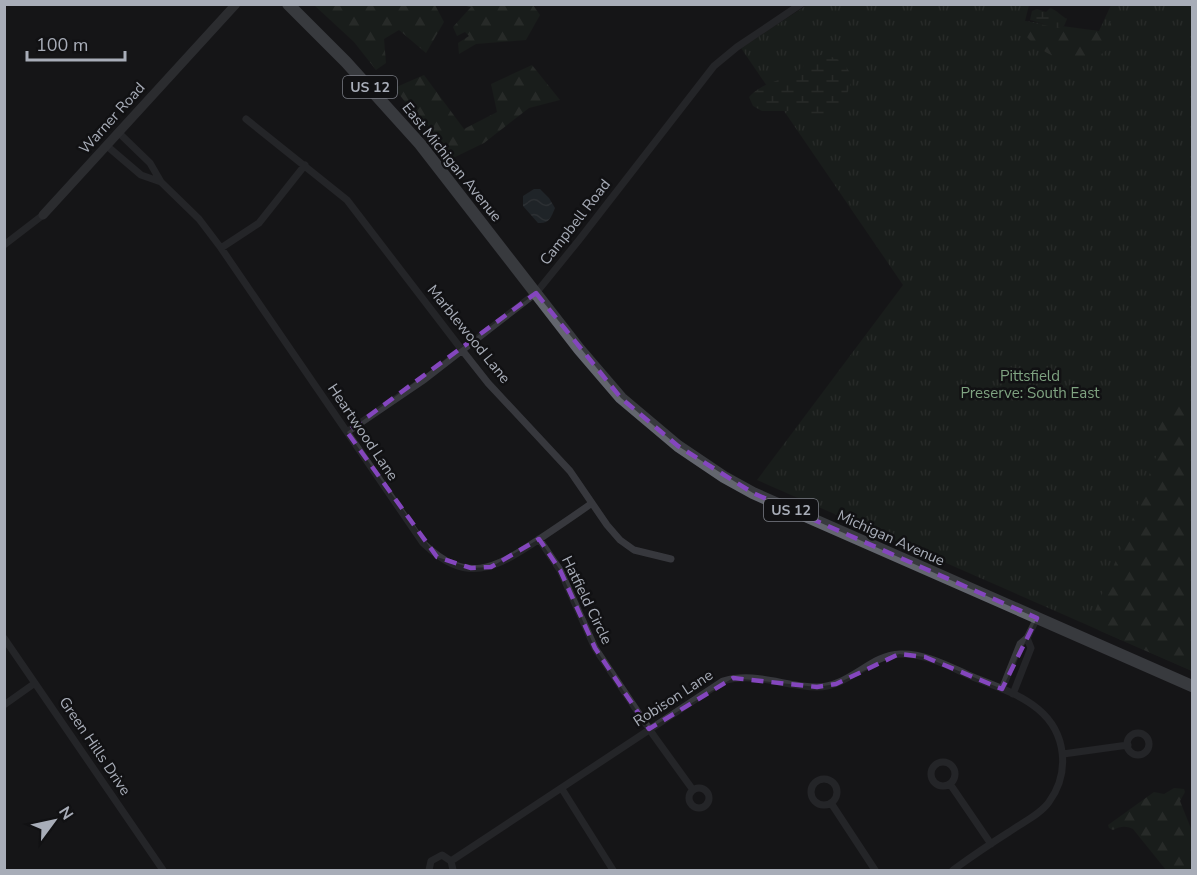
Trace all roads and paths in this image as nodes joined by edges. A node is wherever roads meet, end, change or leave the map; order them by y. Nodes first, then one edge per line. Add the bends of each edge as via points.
1 (236, 4) edge
2 (288, 4) edge
3 (801, 4) edge
4 (246, 119) dead end
5 (119, 133) junction
6 (107, 146) junction
7 (305, 165) junction
8 (160, 182) junction
9 (43, 215) joint
10 (4, 245) edge
11 (221, 249) junction
12 (536, 293) junction
13 (462, 350) junction
14 (347, 432) junction
15 (592, 503) junction
16 (539, 539) junction
17 (671, 559) dead end
18 (1037, 618) junction
19 (4, 638) edge
20 (1027, 638) junction
21 (35, 683) junction
22 (1192, 686) edge
23 (1002, 689) junction
24 (1013, 694) junction
25 (4, 705) edge
26 (650, 729) junction
27 (1128, 745) dead end
28 (1063, 754) junction
29 (950, 784) dead end
30 (562, 789) junction
31 (693, 790) dead end
32 (831, 802) dead end
33 (990, 844) junction
34 (451, 861) junction
35 (163, 870) edge
36 (429, 870) edge
37 (453, 870) edge
38 (614, 870) edge
39 (875, 870) edge
40 (952, 870) edge

1 - 5 street, Warner Road
2 - 12 highway, East Michigan Avenue / US 12 via 420,144
3 - 12 street, Campbell Road via 714,66
4 - 7 street, Marblewood Lane
5 - 6 street, Warner Road
5 - 8 street, Heartwood Lane via 150,163
6 - 8 street, Heartwood Lane via 141,176
6 - 9 street, Warner Road
7 - 11 street via 259,223
7 - 13 street, Marblewood Lane via 347,200
8 - 11 street, Heartwood Lane via 199,219
9 - 10 street, Warner Road
11 - 14 street, Heartwood Lane
12 - 13 street, Campbell Road
12 - 18 highway, Michigan Avenue / US 12 via 621,398 706,466 753,493
13 - 14 street, Campbell Road
13 - 15 street, Marblewood Lane via 570,471
14 - 16 street, Heartwood Lane via 423,543 437,557 471,568 491,567
15 - 16 street, Heartwood Lane
15 - 17 street, Marblewood Lane via 607,525 634,550
16 - 26 street, Hatfield Circle via 560,570 595,648
18 - 20 street
18 - 22 highway, Michigan Avenue / US 12
19 - 21 street, Green Hills Drive
20 - 23 street via 1020,644
20 - 24 street via 1031,648
21 - 25 street
21 - 35 street, Green Hills Drive
23 - 24 street, Robison Lane
23 - 26 street, Robison Lane via 925,657 899,654 887,656 836,684 818,687 743,676 733,678 712,687
24 - 28 street, Robison Lane via 1047,717
26 - 30 street, Robison Lane
26 - 31 street, Hatfield Circle
27 - 28 street
28 - 33 street via 1061,779 1048,804
29 - 33 street
30 - 34 street, Robison Lane
30 - 38 street
32 - 39 street
33 - 40 street
34 - 36 street, Robison Lane via 438,856 431,861
34 - 37 street

